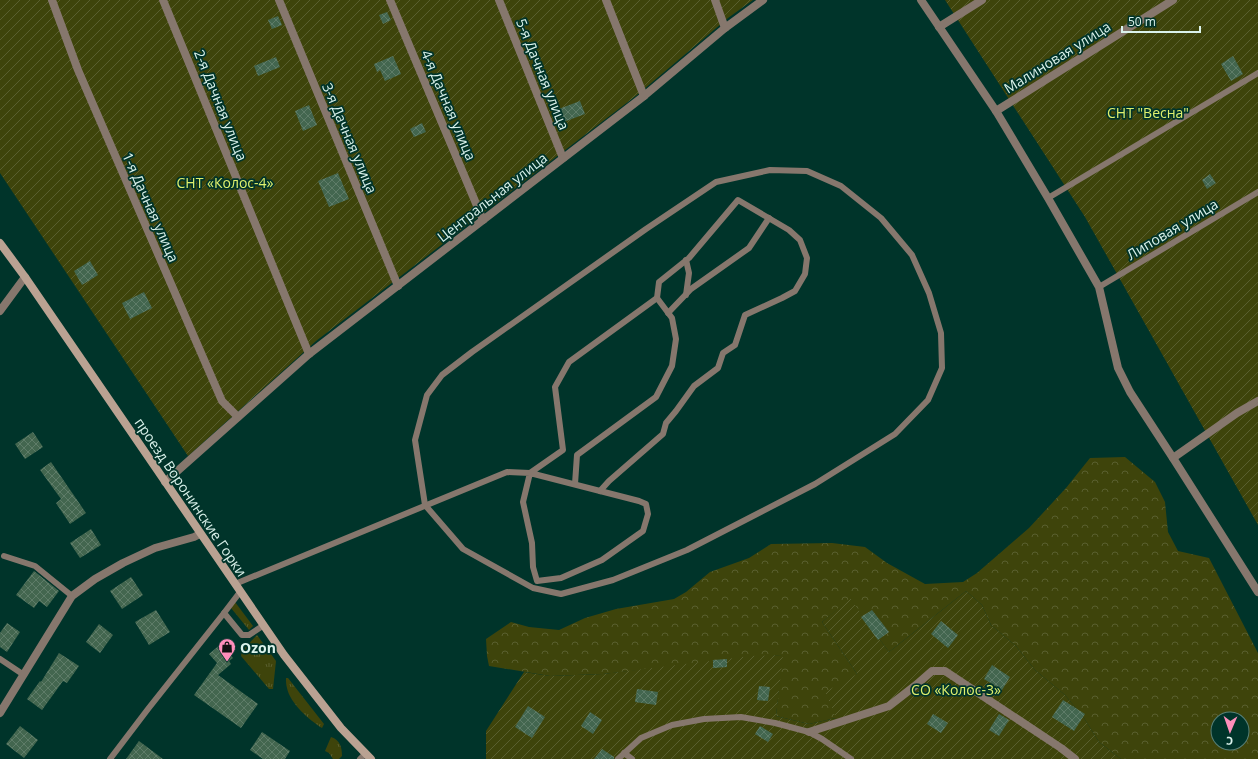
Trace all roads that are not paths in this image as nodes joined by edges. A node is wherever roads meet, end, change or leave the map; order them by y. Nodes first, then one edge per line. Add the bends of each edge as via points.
1 (52, 0) edge
2 (163, 0) edge
3 (279, 0) edge
4 (390, 0) edge
5 (499, 0) edge
6 (606, 0) edge
7 (714, 0) edge
8 (763, 0) edge
9 (920, 0) edge
10 (982, 0) edge
11 (1173, 0) edge
12 (939, 27) junction
13 (725, 28) junction
14 (1258, 73) edge
15 (644, 96) junction
16 (996, 111) junction
17 (563, 158) junction
18 (1258, 192) edge
19 (1048, 198) junction
20 (769, 218) junction
21 (483, 220) junction
22 (0, 243) edge
23 (686, 260) junction
24 (25, 277) junction
25 (398, 286) junction
26 (1099, 287) junction
27 (686, 295) junction
28 (657, 298) junction
29 (0, 311) edge
30 (668, 314) junction
31 (309, 354) junction
32 (1258, 401) edge
33 (238, 417) junction
34 (1173, 458) junction
35 (530, 473) junction
36 (165, 482) junction
37 (575, 484) junction
38 (600, 491) junction
39 (425, 505) junction
40 (200, 534) junction
41 (4, 556) dead end
42 (537, 581) junction
43 (235, 584) junction
44 (533, 588) junction
45 (240, 592) junction
46 (1258, 592) edge
47 (72, 596) junction
48 (224, 613) junction
49 (264, 626) junction
50 (0, 659) edge
51 (24, 675) junction
52 (0, 713) edge
53 (809, 732) junction
54 (624, 753) junction
55 (365, 757) edge
56 (110, 759) edge
57 (618, 759) edge
58 (632, 759) edge
59 (851, 759) edge
60 (1075, 759) edge

1 - 33 street, 1-я Дачная улица via 78,70 222,401
2 - 31 street, 2-я Дачная улица
3 - 25 street, 3-я Дачная улица
4 - 21 street, 4-я Дачная улица
5 - 17 street, 5-я Дачная улица
6 - 15 street
7 - 13 street
8 - 13 street, Центральная улица
9 - 12 street
10 - 12 street
11 - 16 street, Малиновая улица
12 - 16 street
13 - 15 street, Центральная улица
14 - 19 lane
15 - 17 street, Центральная улица
16 - 19 street
17 - 21 street, Центральная улица
18 - 26 lane, Липовая улица
19 - 26 street
20 - 23 lane via 738,200
20 - 27 lane via 749,248
20 - 38 lane via 800,240 807,258 805,274 795,291 745,315 735,345 723,353 718,368 694,386 666,423 663,434
21 - 25 street, Центральная улица
22 - 24 street, проезд Воронинские Горки
23 - 27 lane via 689,273
23 - 28 lane via 659,282
24 - 29 street
24 - 36 street, проезд Воронинские Горки
25 - 31 street, Центральная улица
26 - 34 street via 1118,368 1130,392
27 - 30 lane
28 - 30 lane
28 - 35 lane via 568,362 555,387 563,450
30 - 37 lane via 672,318 676,339 672,366 656,397 576,455
31 - 33 street, Центральная улица
32 - 34 street
33 - 36 street, Центральная улица
34 - 46 street
35 - 37 lane
35 - 39 lane via 507,472
35 - 42 lane via 523,502
36 - 40 street, проезд Воронинские Горки
37 - 38 lane
38 - 42 lane via 646,504 648,514 643,530 602,560 561,578
39 - 43 lane
39 - 44 lane via 463,549
39 - 44 lane via 415,440 427,395 442,375 716,182 770,170 807,171 841,186 881,218 912,255 929,293 941,333 942,368 928,400 895,434 815,484 687,550 613,580 561,594
40 - 43 street, проезд Воронинские Горки
40 - 47 street via 194,538 155,548 123,563
41 - 47 lane via 35,566
42 - 44 lane
43 - 45 street, проезд Воронинские Горки
45 - 48 lane
45 - 49 street, проезд Воронинские Горки
47 - 51 street
48 - 49 lane via 242,635
48 - 56 lane
49 - 55 street, проезд Воронинские Горки via 330,715
50 - 51 lane
51 - 52 street
53 - 54 lane via 741,717 704,719 672,725 641,738
53 - 59 lane
53 - 60 street via 889,706 932,671 945,671
54 - 57 lane
54 - 58 lane

